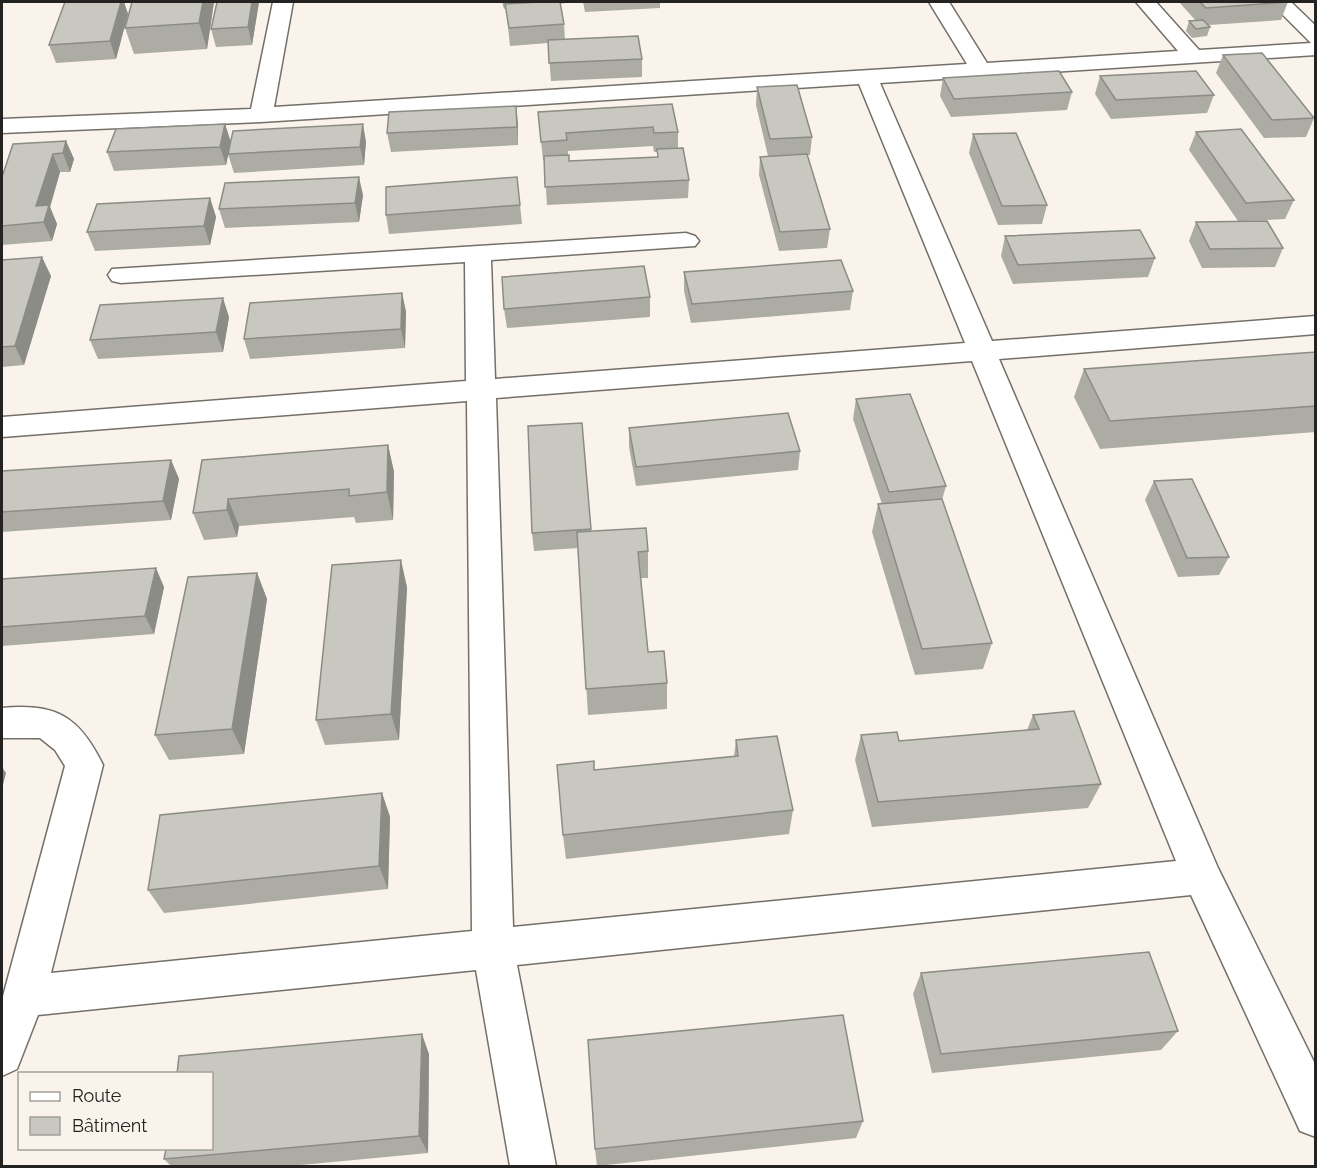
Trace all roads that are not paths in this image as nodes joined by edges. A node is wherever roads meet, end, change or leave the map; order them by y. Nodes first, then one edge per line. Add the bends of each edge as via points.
1 (283, 2) edge
2 (939, 2) edge
3 (1146, 2) edge
4 (1280, 2) edge
5 (1316, 38) edge
6 (1316, 49) edge
7 (1194, 57) junction
8 (981, 70) junction
9 (867, 77) junction
10 (261, 115) junction
11 (2, 126) edge
12 (686, 241) dead end
13 (478, 254) junction
14 (121, 275) dead end
15 (1316, 324) edge
16 (981, 350) junction
17 (482, 389) junction
18 (2, 427) edge
19 (2, 723) edge
20 (1202, 876) junction
21 (493, 948) junction
22 (24, 996) junction
23 (2, 1054) edge
24 (1316, 1115) edge
25 (533, 1167) edge

1 - 10 street
2 - 8 street
3 - 7 street
4 - 5 street
6 - 7 street
7 - 8 street
8 - 9 street
9 - 10 street
9 - 16 street
10 - 11 street
12 - 13 street
13 - 14 street
13 - 17 street
15 - 16 street
16 - 17 street
16 - 20 street
17 - 18 street
17 - 21 street
19 - 22 street via 51,723 69,738 84,765
20 - 21 street
20 - 24 street
21 - 22 street
21 - 25 street
22 - 23 street

